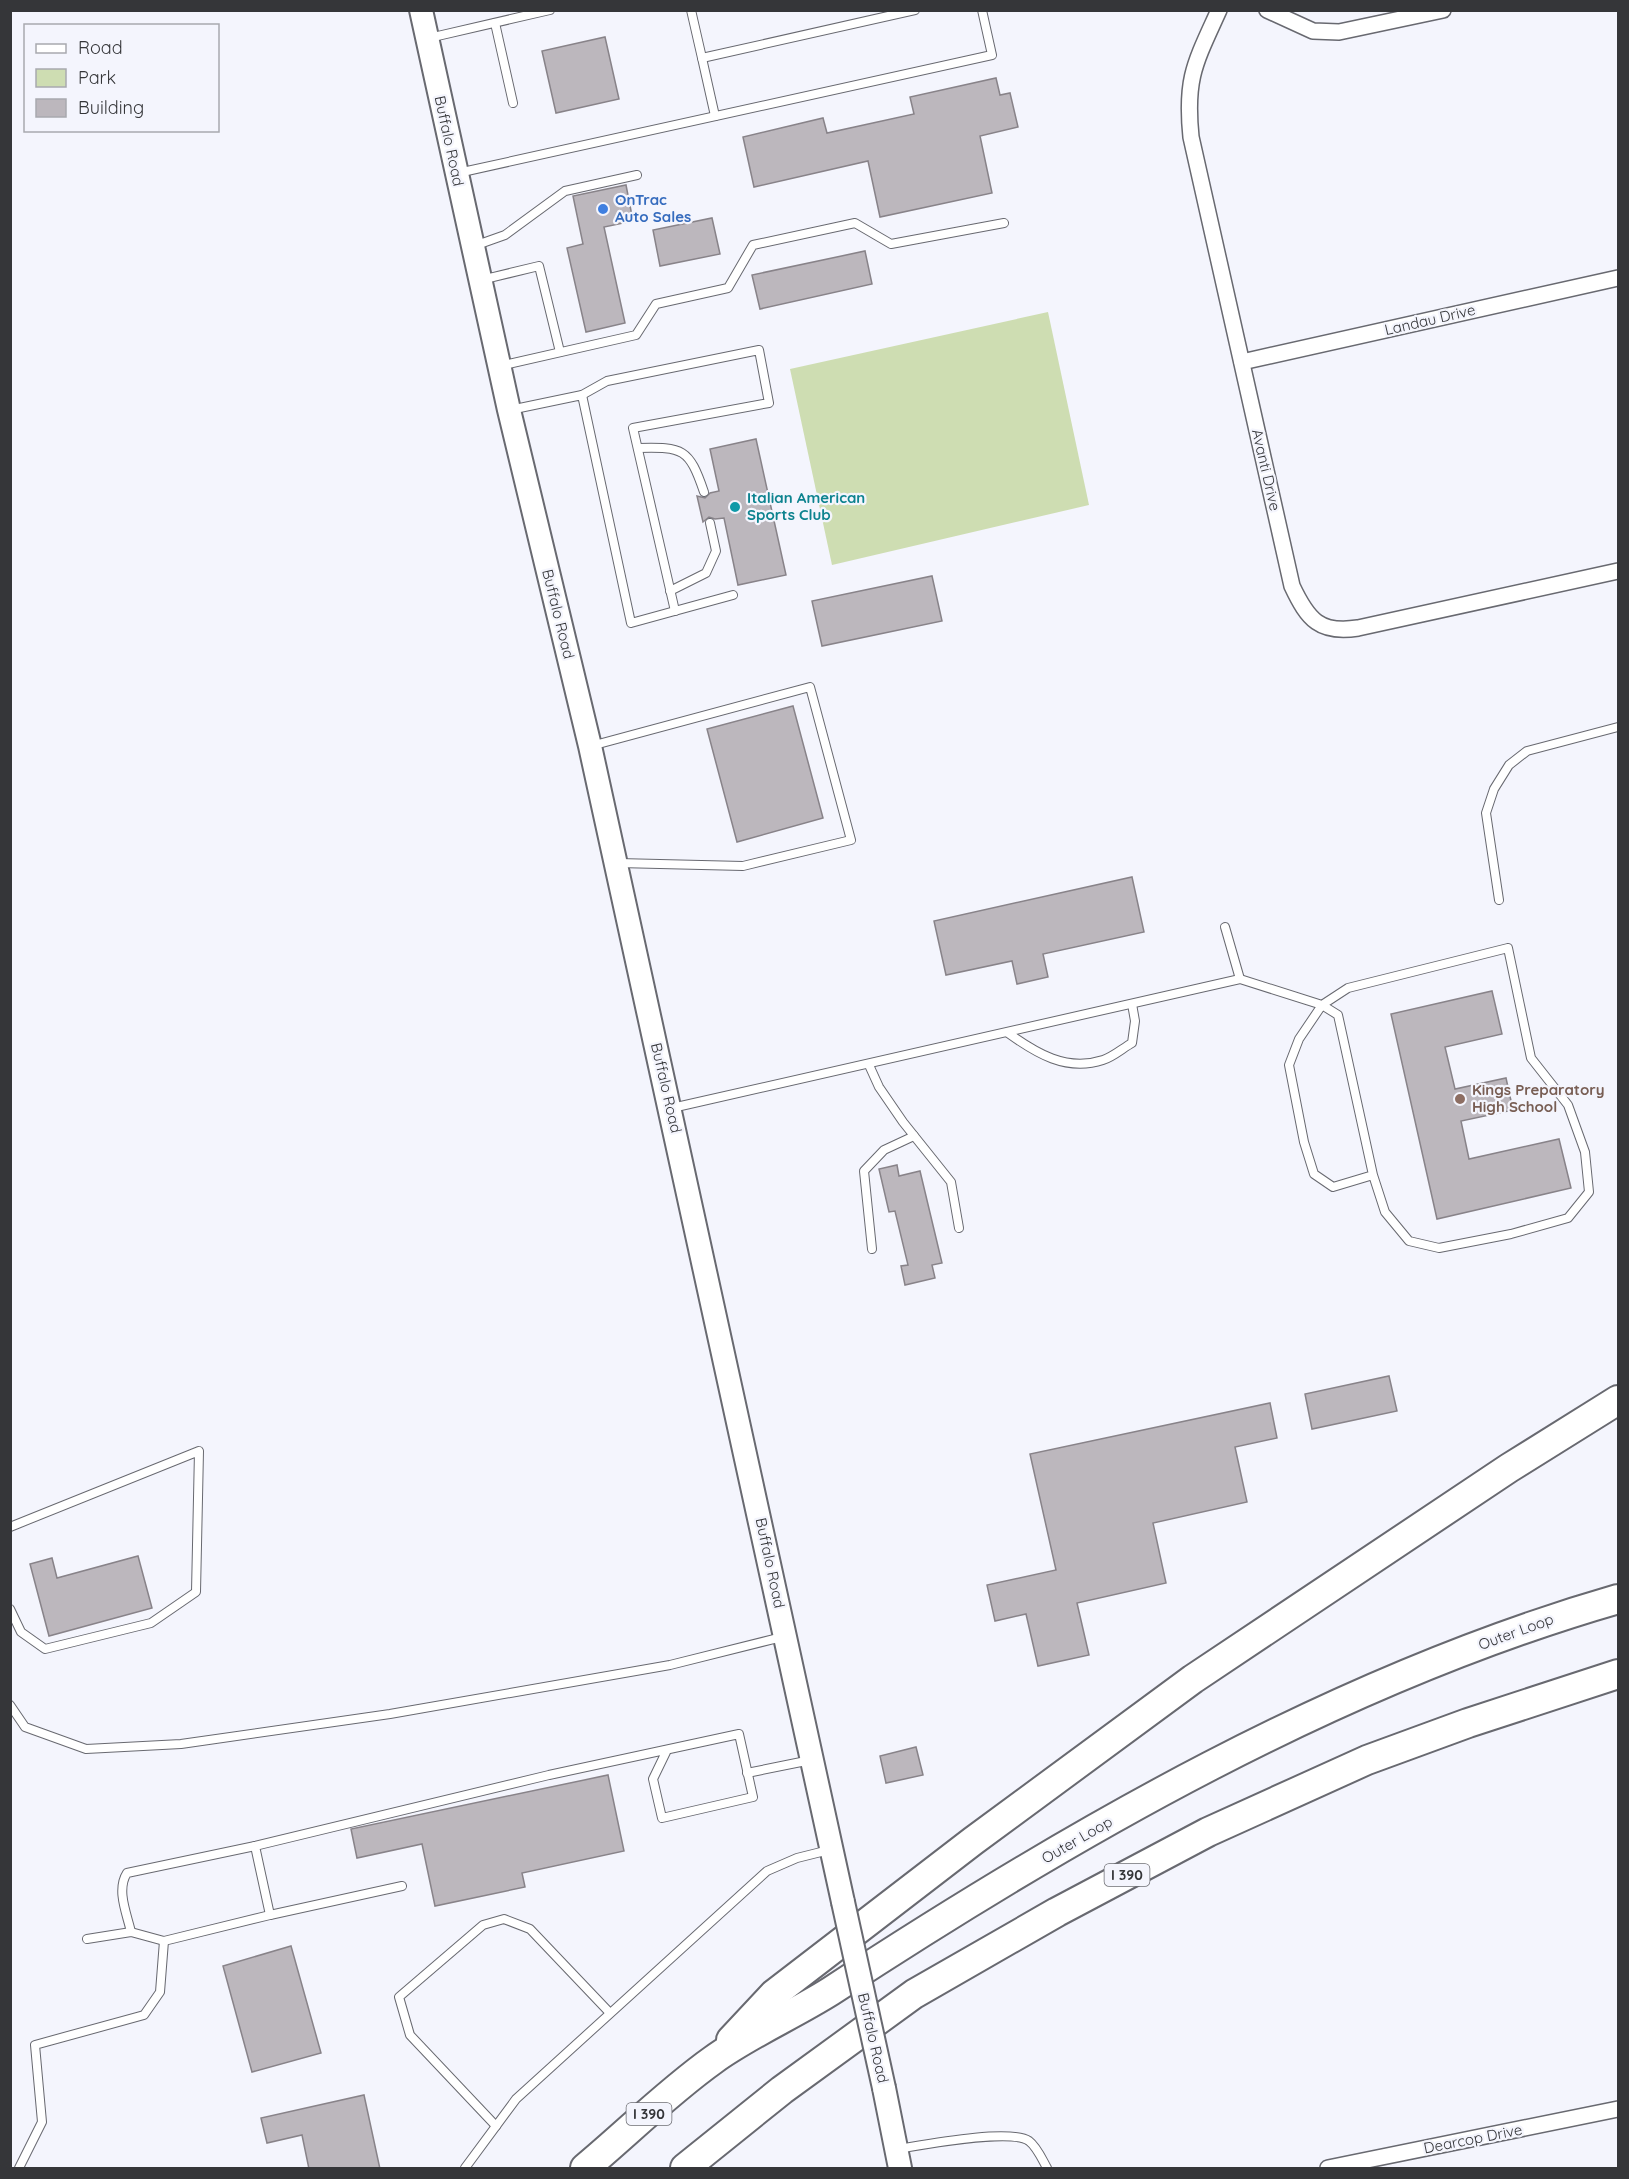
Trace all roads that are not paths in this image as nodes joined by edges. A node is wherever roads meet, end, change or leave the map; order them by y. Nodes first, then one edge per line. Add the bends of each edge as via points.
1 (421, 10) edge
2 (550, 10) edge
3 (691, 10) edge
4 (915, 10) edge
5 (982, 10) edge
6 (1219, 10) edge
7 (1267, 10) edge
8 (1443, 10) edge
9 (495, 23) junction
10 (427, 38) junction
11 (702, 58) junction
12 (513, 103) dead end
13 (715, 116) junction
14 (457, 174) junction
15 (637, 175) dead end
16 (1004, 223) dead end
17 (473, 247) junction
18 (1618, 278) edge
19 (480, 281) junction
20 (560, 352) junction
21 (1242, 362) junction
22 (499, 366) junction
23 (582, 395) junction
24 (508, 410) junction
25 (638, 448) junction
26 (704, 492) dead end
27 (710, 523) dead end
28 (1618, 571) edge
29 (670, 591) junction
30 (733, 595) dead end
31 (675, 611) junction
32 (1618, 727) edge
33 (590, 746) junction
34 (615, 863) junction
35 (1499, 900) dead end
36 (1225, 927) dead end
37 (1240, 979) junction
38 (1132, 1004) junction
39 (1322, 1005) junction
40 (1008, 1033) junction
41 (869, 1065) junction
42 (670, 1108) junction
43 (914, 1136) junction
44 (1373, 1175) junction
45 (959, 1228) dead end
46 (872, 1249) dead end
47 (1618, 1400) edge
48 (10, 1527) edge
49 (1618, 1599) edge
50 (10, 1609) edge
51 (786, 1636) junction
52 (1618, 1674) edge
53 (10, 1705) edge
54 (667, 1750) junction
55 (812, 1760) junction
56 (747, 1773) junction
57 (255, 1846) junction
58 (831, 1849) junction
59 (402, 1886) dead end
60 (270, 1915) junction
61 (131, 1932) junction
62 (87, 1939) dead end
63 (164, 1941) junction
64 (609, 2012) junction
65 (713, 2059) junction
66 (1618, 2109) edge
67 (496, 2126) junction
68 (898, 2159) edge
69 (20, 2169) edge
70 (465, 2169) edge
71 (585, 2169) edge
72 (685, 2169) edge
73 (1047, 2169) edge
74 (1328, 2169) edge

1 - 10 main road, Buffalo Road
2 - 9 lane
3 - 11 lane
4 - 11 lane
5 - 13 lane via 992,55
6 - 21 street, Avanti Drive via 1192,69 1188,108 1191,137
7 - 8 street via 1313,31 1339,32
9 - 10 lane
9 - 12 lane
10 - 14 main road, Buffalo Road
11 - 13 lane
13 - 14 lane
14 - 17 main road, Buffalo Road
15 - 17 lane via 565,191 505,235
16 - 20 lane via 891,244 855,223 753,245 728,288 656,304 636,335
17 - 19 main road, Buffalo Road
18 - 21 street, Landau Drive
19 - 20 lane via 539,266
19 - 22 main road, Buffalo Road
20 - 22 lane
21 - 28 street, Avanti Drive via 1292,586 1311,618 1322,627 1339,631 1358,628
22 - 24 main road, Buffalo Road
23 - 24 lane
23 - 25 lane via 607,381 759,350 769,403 633,428
23 - 31 lane via 631,623
24 - 33 main road, Buffalo Road
25 - 26 lane via 673,447 687,456 693,461
25 - 29 lane
27 - 29 lane via 716,551 706,573
29 - 31 lane
30 - 31 lane
32 - 35 lane via 1527,751 1509,765 1494,789 1486,813
33 - 34 main road, Buffalo Road
33 - 34 lane via 810,687 851,840 743,866
34 - 42 main road, Buffalo Road
36 - 37 lane
37 - 38 lane
37 - 39 lane
38 - 40 lane
38 - 40 lane via 1132,1043 1103,1060 1069,1064 1040,1056
39 - 44 lane via 1338,1015
39 - 44 lane via 1299,1039 1289,1065 1310,1164 1314,1174 1333,1187
39 - 44 lane via 1348,988 1509,948 1531,1058 1568,1105 1585,1152 1589,1192 1568,1218 1439,1248 1409,1241 1385,1212
40 - 41 lane
41 - 42 lane
41 - 43 lane via 879,1087
42 - 51 main road, Buffalo Road
43 - 45 lane via 951,1182
43 - 46 lane via 884,1150 864,1171
47 - 65 highway via 1193,1678 774,1994
48 - 50 lane via 199,1451 196,1592 151,1623 45,1649 21,1632
49 - 65 highway, Outer Loop / I 390 via 1538,1622 1286,1728 1050,1855 939,1920 799,2012
51 - 53 lane via 646,1669 390,1714 181,1744 86,1749 25,1727
51 - 55 main road, Buffalo Road
52 - 72 highway, I 390 via 1367,1760 1208,1832 1057,1912 914,1994 782,2090
54 - 56 lane via 739,1734
54 - 56 lane via 653,1779 663,1818 753,1797
54 - 57 lane
55 - 56 lane
55 - 58 main road, Buffalo Road
57 - 60 lane
57 - 61 lane via 127,1873 122,1880 122,1894
58 - 64 lane via 768,1870
58 - 68 main road, Buffalo Road, bridge
59 - 60 lane
60 - 63 lane
61 - 62 lane
61 - 63 lane
63 - 69 lane via 160,1992 144,2015 35,2046 42,2122
64 - 67 lane via 516,2099
64 - 67 lane via 530,1929 504,1919 483,1925 399,1997 410,2035
65 - 71 highway, Outer Loop / I 390
66 - 74 street, Dearcop Drive
67 - 70 lane
68 - 73 lane via 963,2140 1014,2137 1028,2140

